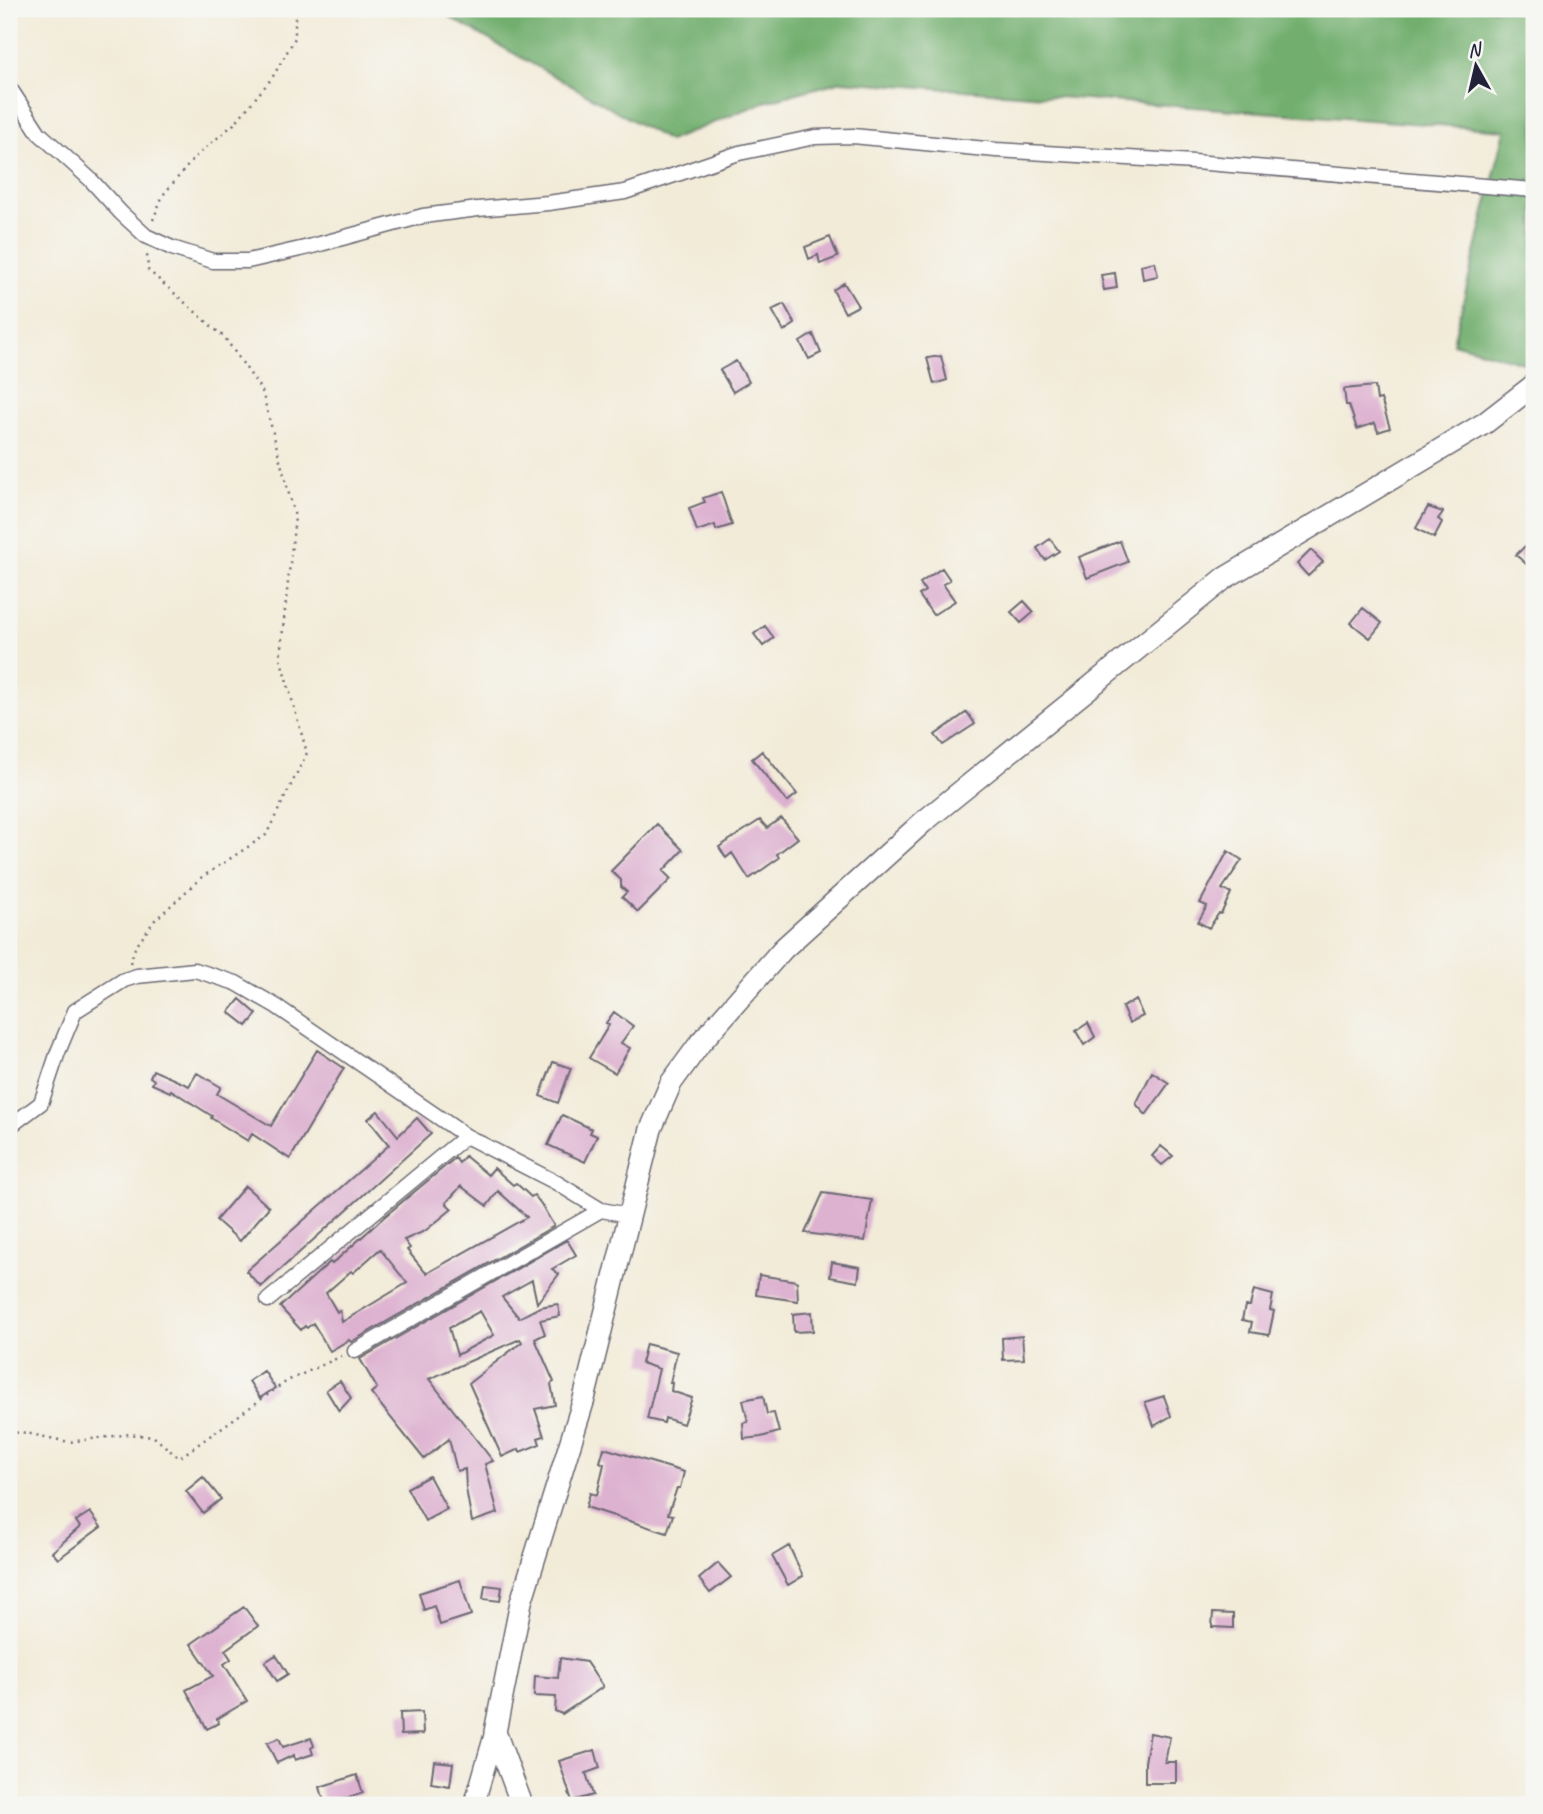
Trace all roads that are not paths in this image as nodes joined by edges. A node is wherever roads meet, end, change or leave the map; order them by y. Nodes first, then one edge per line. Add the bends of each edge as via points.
1 (9, 87) edge
2 (1534, 190) edge
3 (1534, 385) edge
4 (9, 1127) edge
5 (466, 1136) junction
6 (601, 1210) junction
7 (629, 1214) junction
8 (268, 1300) dead end
9 (355, 1351) road end
10 (495, 1731) junction
11 (474, 1805) edge
12 (522, 1805) edge

1 - 2 street via 39,133 146,236 212,261 248,261 423,216 625,192 739,153 815,137 853,136
3 - 7 main road via 1485,423 1226,578 922,823 783,949 671,1083 651,1129
4 - 5 street via 41,1103 75,1011 124,980 195,970 236,983 276,1006
5 - 6 street
5 - 8 street
6 - 7 street
6 - 9 street
7 - 10 main road via 584,1399 521,1602
10 - 11 street
10 - 12 main road

